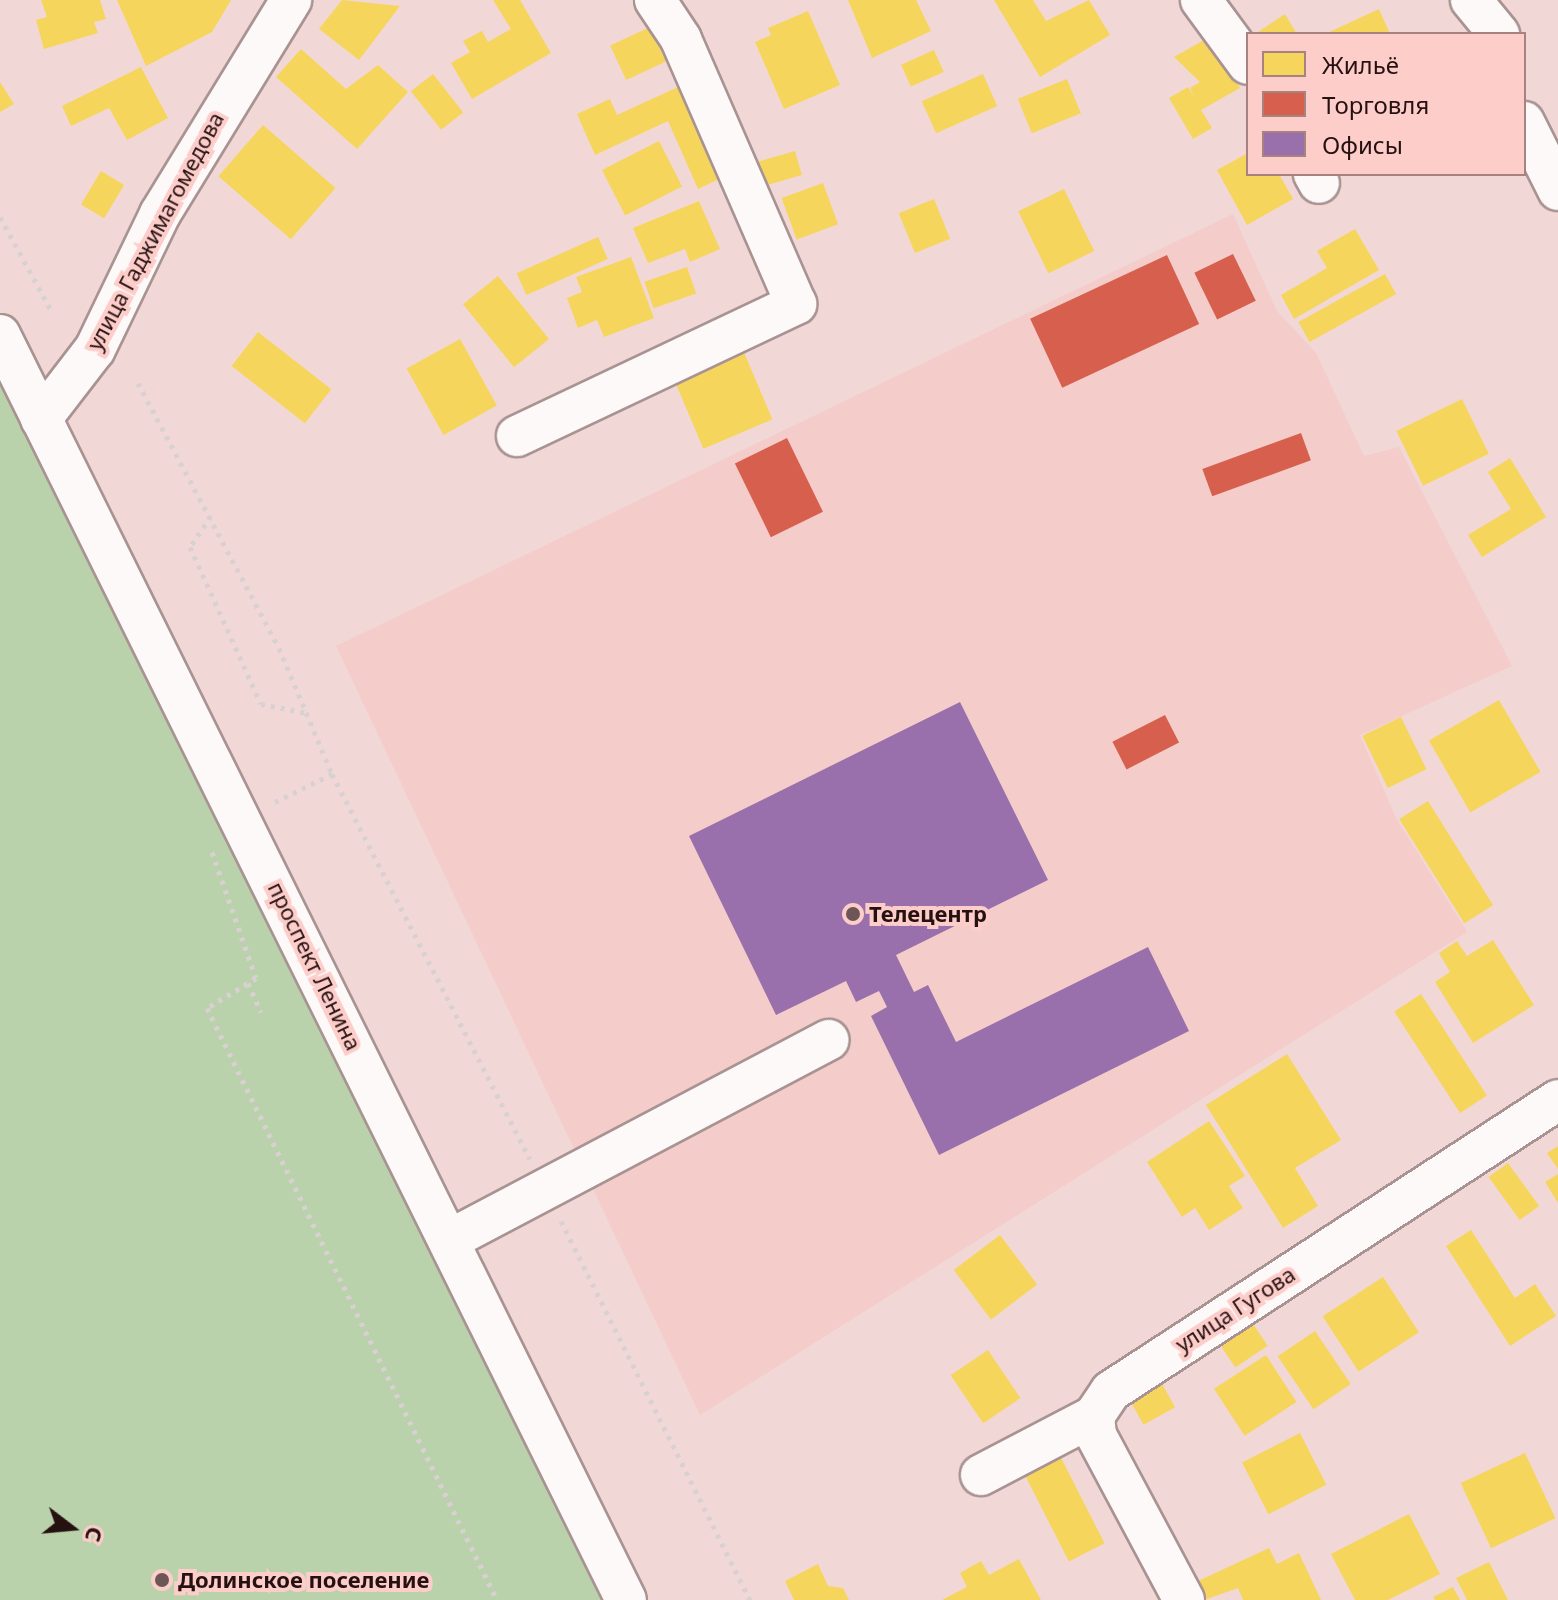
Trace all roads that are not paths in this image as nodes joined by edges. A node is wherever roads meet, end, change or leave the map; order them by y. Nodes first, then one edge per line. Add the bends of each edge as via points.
1 (291, 0) edge
2 (655, 0) edge
3 (1201, 0) edge
4 (1471, 0) edge
5 (1497, 32) edge
6 (1246, 61) edge
7 (1526, 126) edge
8 (1558, 190) edge
9 (0, 335) edge
10 (41, 419) junction
11 (517, 436) dead end
12 (828, 1040) dead end
13 (1558, 1100) edge
14 (449, 1240) junction
15 (1094, 1416) junction
16 (981, 1475) dead end
17 (626, 1600) edge
18 (1184, 1600) edge

1 - 10 street, улица Гаджимагомедова via 168,201 95,349
2 - 11 street via 681,39 796,304
3 - 6 street
4 - 5 street
7 - 8 street
9 - 10 street, проспект Ленина
10 - 14 street, проспект Ленина
12 - 14 street
13 - 15 street, улица Гугова via 1130,1378
14 - 17 street, проспект Ленина
15 - 16 street, улица Гугова
15 - 18 street via 1096,1435

